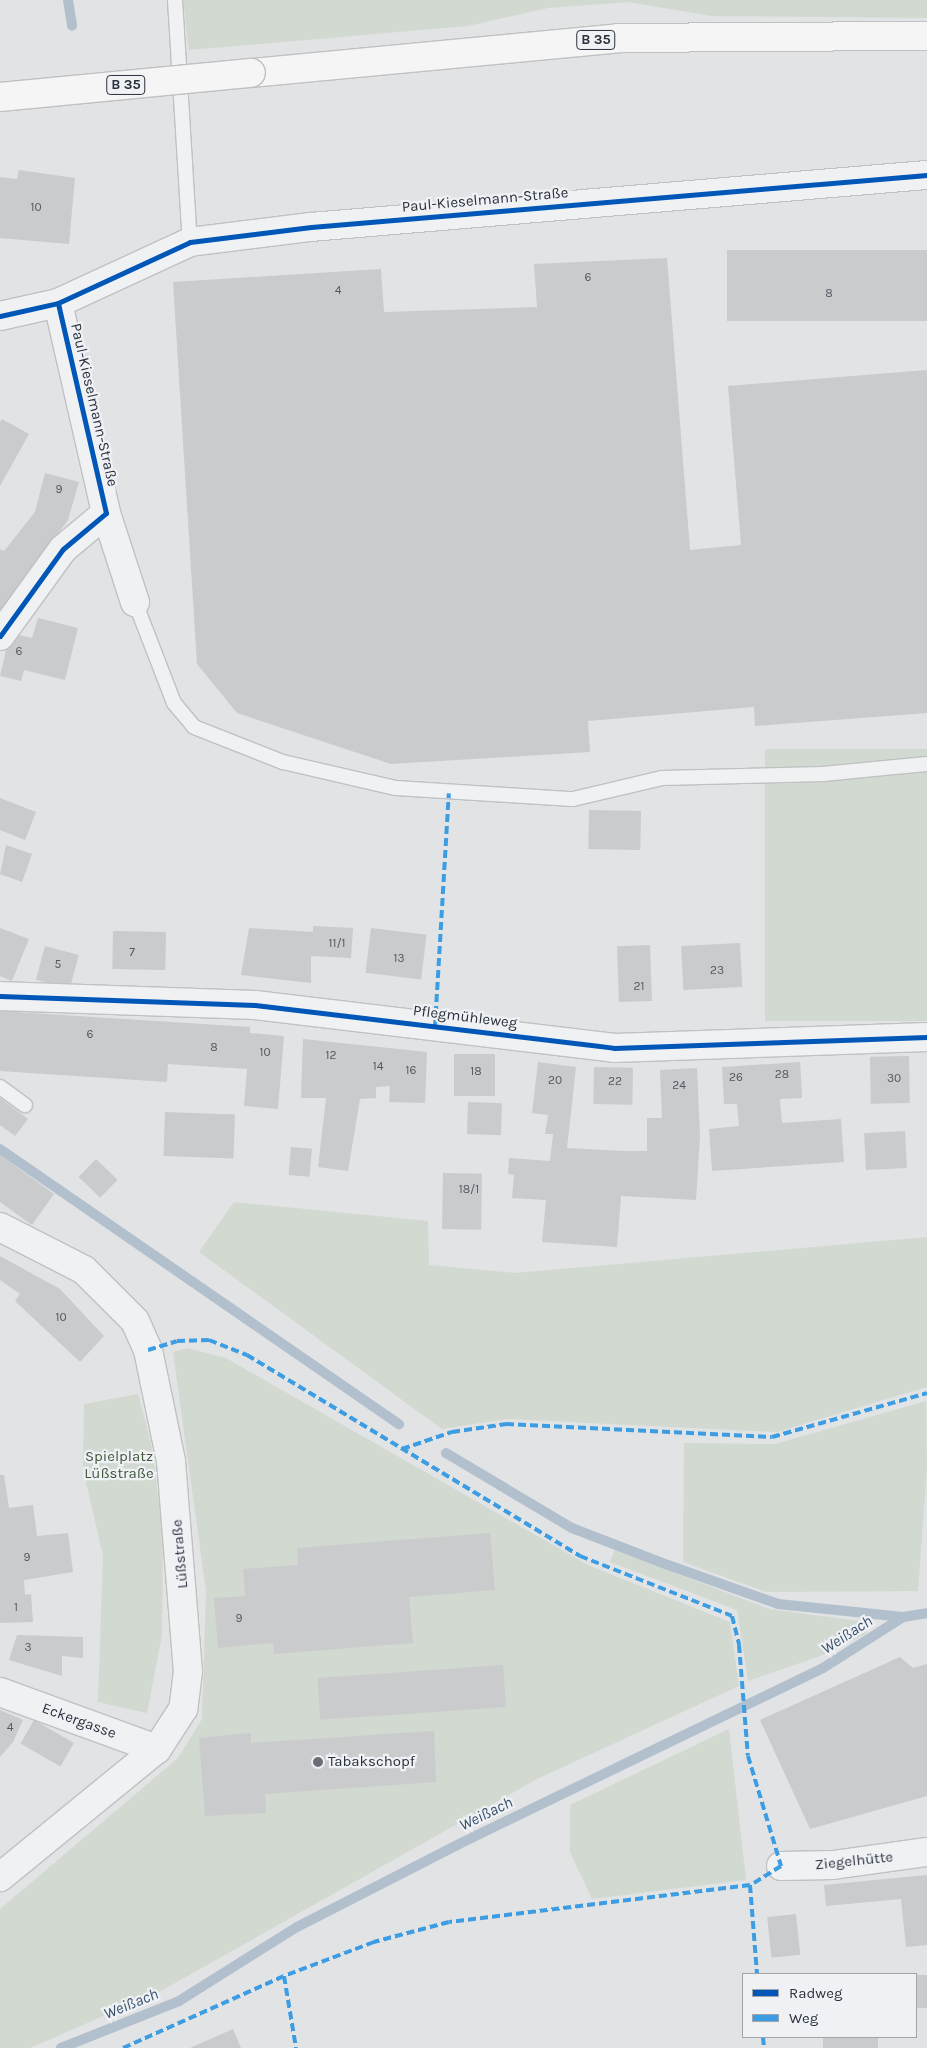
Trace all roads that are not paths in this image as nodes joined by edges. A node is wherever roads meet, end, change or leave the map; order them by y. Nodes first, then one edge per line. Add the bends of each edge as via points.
1 (175, 0) edge
2 (927, 36) edge
3 (0, 97) edge
4 (927, 175) edge
5 (190, 242) junction
6 (58, 303) junction
7 (0, 316) edge
8 (106, 513) junction
9 (135, 602) joint
10 (0, 636) edge
11 (927, 764) edge
12 (0, 996) edge
13 (927, 1037) edge
14 (0, 1087) edge
15 (25, 1105) dead end
16 (0, 1227) edge
17 (0, 1692) edge
18 (157, 1749) junction
19 (927, 1852) edge
20 (781, 1866) dead end
21 (0, 1877) edge

1 - 5 lane
2 - 3 main road, B 35, bridge via 618,38
4 - 5 street, Paul-Kieselmann-Straße via 311,227
5 - 6 street, Paul-Kieselmann-Straße
6 - 7 street, Paul-Kieselmann-Straße
6 - 8 street, Paul-Kieselmann-Straße
8 - 9 street, Paul-Kieselmann-Straße
8 - 10 street via 63,550
9 - 11 lane via 174,703 194,727 283,762 396,788 573,799 662,778 823,774
12 - 13 street, Pflegmühleweg via 255,1005 614,1048
14 - 15 lane
16 - 18 street, Lüßstraße via 84,1270 135,1321 148,1350 171,1461 188,1671 183,1709
17 - 18 street, Eckergasse
18 - 21 street, Lüßstraße
19 - 20 street, Ziegelhütte via 833,1865

